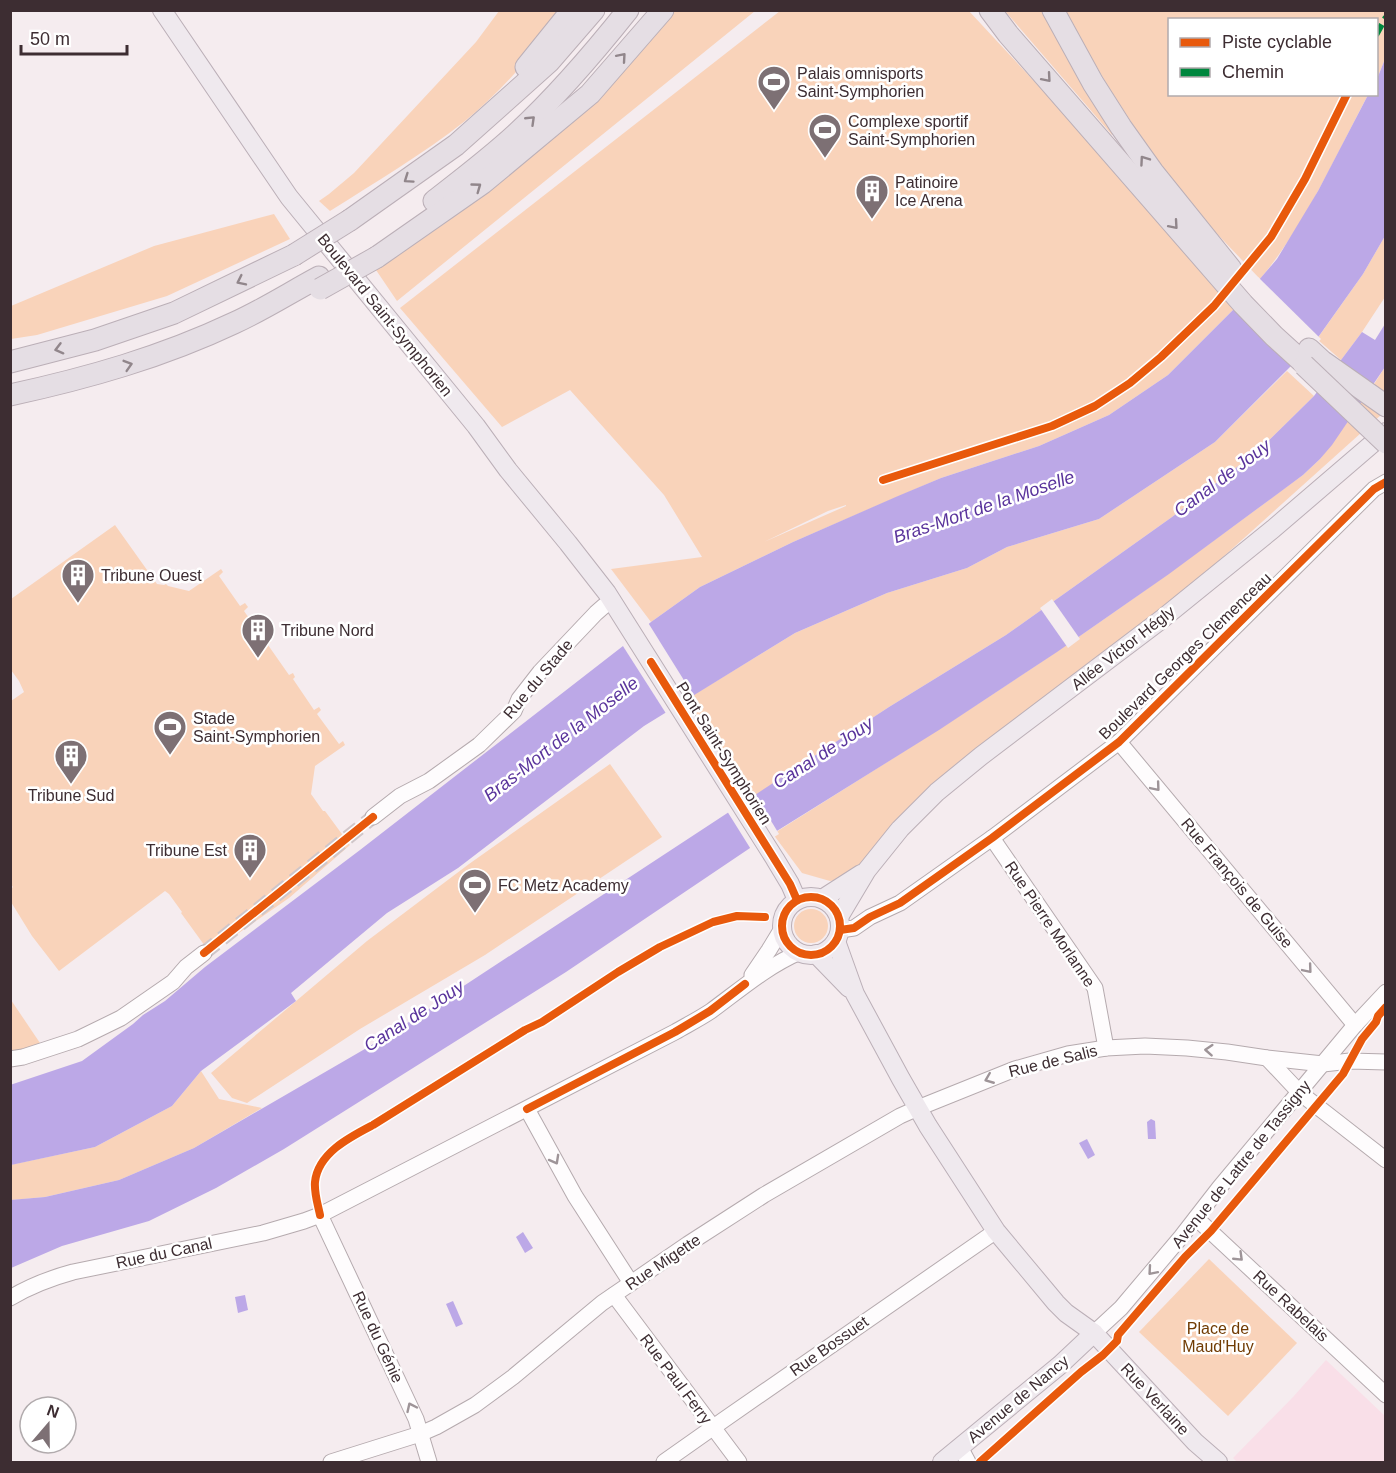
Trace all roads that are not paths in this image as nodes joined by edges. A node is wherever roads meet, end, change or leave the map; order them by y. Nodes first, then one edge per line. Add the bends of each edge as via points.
1 (162, 10) edge
2 (572, 10) edge
3 (594, 10) edge
4 (628, 10) edge
5 (663, 10) edge
6 (984, 10) edge
7 (990, 10) edge
8 (1053, 10) edge
9 (1008, 34) junction
10 (456, 145) junction
11 (374, 252) junction
12 (1214, 260) junction
13 (10, 362) edge
14 (1313, 363) junction
15 (10, 395) edge
16 (1386, 406) edge
17 (1386, 418) edge
18 (1386, 430) edge
19 (1386, 443) edge
20 (1386, 482) edge
21 (616, 607) junction
22 (1119, 742) junction
23 (374, 817) tunnel mouth
24 (992, 838) junction
25 (867, 870) junction
26 (822, 899) junction
27 (797, 900) junction
28 (783, 927) junction
29 (838, 929) junction
30 (204, 953) tunnel mouth
31 (808, 953) junction
32 (745, 984) junction
33 (1386, 992) edge
34 (855, 994) junction
35 (1355, 1025) junction
36 (1106, 1047) junction
37 (1267, 1058) junction
38 (10, 1059) edge
39 (1386, 1062) edge
40 (1323, 1064) junction
41 (1300, 1093) junction
42 (918, 1108) junction
43 (527, 1109) junction
44 (1386, 1160) edge
45 (320, 1215) junction
46 (1196, 1218) junction
47 (996, 1231) junction
48 (631, 1283) junction
49 (614, 1295) junction
50 (10, 1298) edge
51 (1094, 1333) junction
52 (1386, 1395) edge
53 (712, 1428) junction
54 (420, 1434) junction
55 (964, 1455) edge
56 (331, 1462) edge
57 (429, 1462) edge
58 (664, 1462) edge
59 (739, 1462) edge
60 (942, 1462) edge
61 (1215, 1462) edge

1 - 21 main road, Boulevard Saint-Symphorien via 289,197 476,426
2 - 10 highway
3 - 10 highway via 549,62
11 -> 4 highway via 555,96
11 -> 5 highway via 483,183 590,94
6 - 9 highway
7 - 9 highway
12 -> 8 highway via 1121,127
9 -> 12 highway
10 -> 13 highway, bridge via 294,255 174,313 95,340
15 -> 11 highway, bridge via 134,363 236,323 256,323
12 - 14 highway via 1266,328
14 - 16 highway
14 - 17 highway
14 - 18 highway, bridge via 1354,405
14 - 19 highway, bridge
18 - 25 main road, Allée Victor Hégly via 1322,488 1171,611 946,785 900,829
20 - 22 street, Boulevard Georges Clemenceau via 1374,489
21 - 23 street, Rue du Stade via 604,606 596,613 548,663 514,711 478,745
21 - 27 main road, Pont Saint-Symphorien
22 - 24 street, Boulevard Georges Clemenceau
22 -> 35 street, Rue François de Guise
24 - 29 street, Boulevard Georges Clemenceau via 900,903 854,928
24 - 36 street, Rue Pierre Morlanne via 1095,988
25 - 26 main road, Allée Victor Hégly
25 - 29 main road, Allée Victor Hégly
26 - 27 main road
26 - 29 main road via 835,909
27 - 28 main road via 786,912
28 - 31 main road via 789,944
28 - 32 street
29 - 31 main road via 831,947
29 - 34 main road
30 - 38 street via 172,982 121,1018 78,1039
31 - 32 street via 779,961
31 - 34 main road
32 - 43 street via 675,1032
33 - 35 street, Avenue de Lattre de Tassigny
34 - 42 main road, Rue Verlaine
35 - 40 street, Avenue de Lattre de Tassigny
37 -> 36 street, Rue de Salis via 1187,1048
36 -> 42 street, Rue de Salis via 1015,1069
37 - 40 street, Rue de Salis
37 - 41 street
39 - 40 street, Rue de Salis
40 - 41 street, Avenue de Lattre de Tassigny
41 - 44 street
41 - 46 street, Avenue de Lattre de Tassigny
42 - 47 main road, Rue Verlaine
42 - 48 street, Rue Migette via 764,1195
43 - 45 street
43 -> 48 street via 575,1196
45 - 50 street, Rue du Canal via 263,1233 73,1272
54 -> 45 street, Rue du Génie
46 -> 51 street, Avenue de Lattre de Tassigny via 1121,1308
46 -> 52 street, Rue Rabelais
47 - 51 main road, Rue Verlaine via 1056,1303
47 - 53 street, Rue Bossuet
48 - 49 street, Rue Migette
49 - 53 street, Rue Paul Ferry
49 - 54 street, Rue Migette via 495,1392
51 - 55 main road, Avenue de Nancy
51 - 61 main road, Rue Verlaine
53 - 58 street, Rue Bossuet
53 - 59 street, Rue Paul Ferry
54 - 56 street, Rue Migette
54 - 57 street, Rue du Génie
55 - 60 main road, Avenue de Nancy

